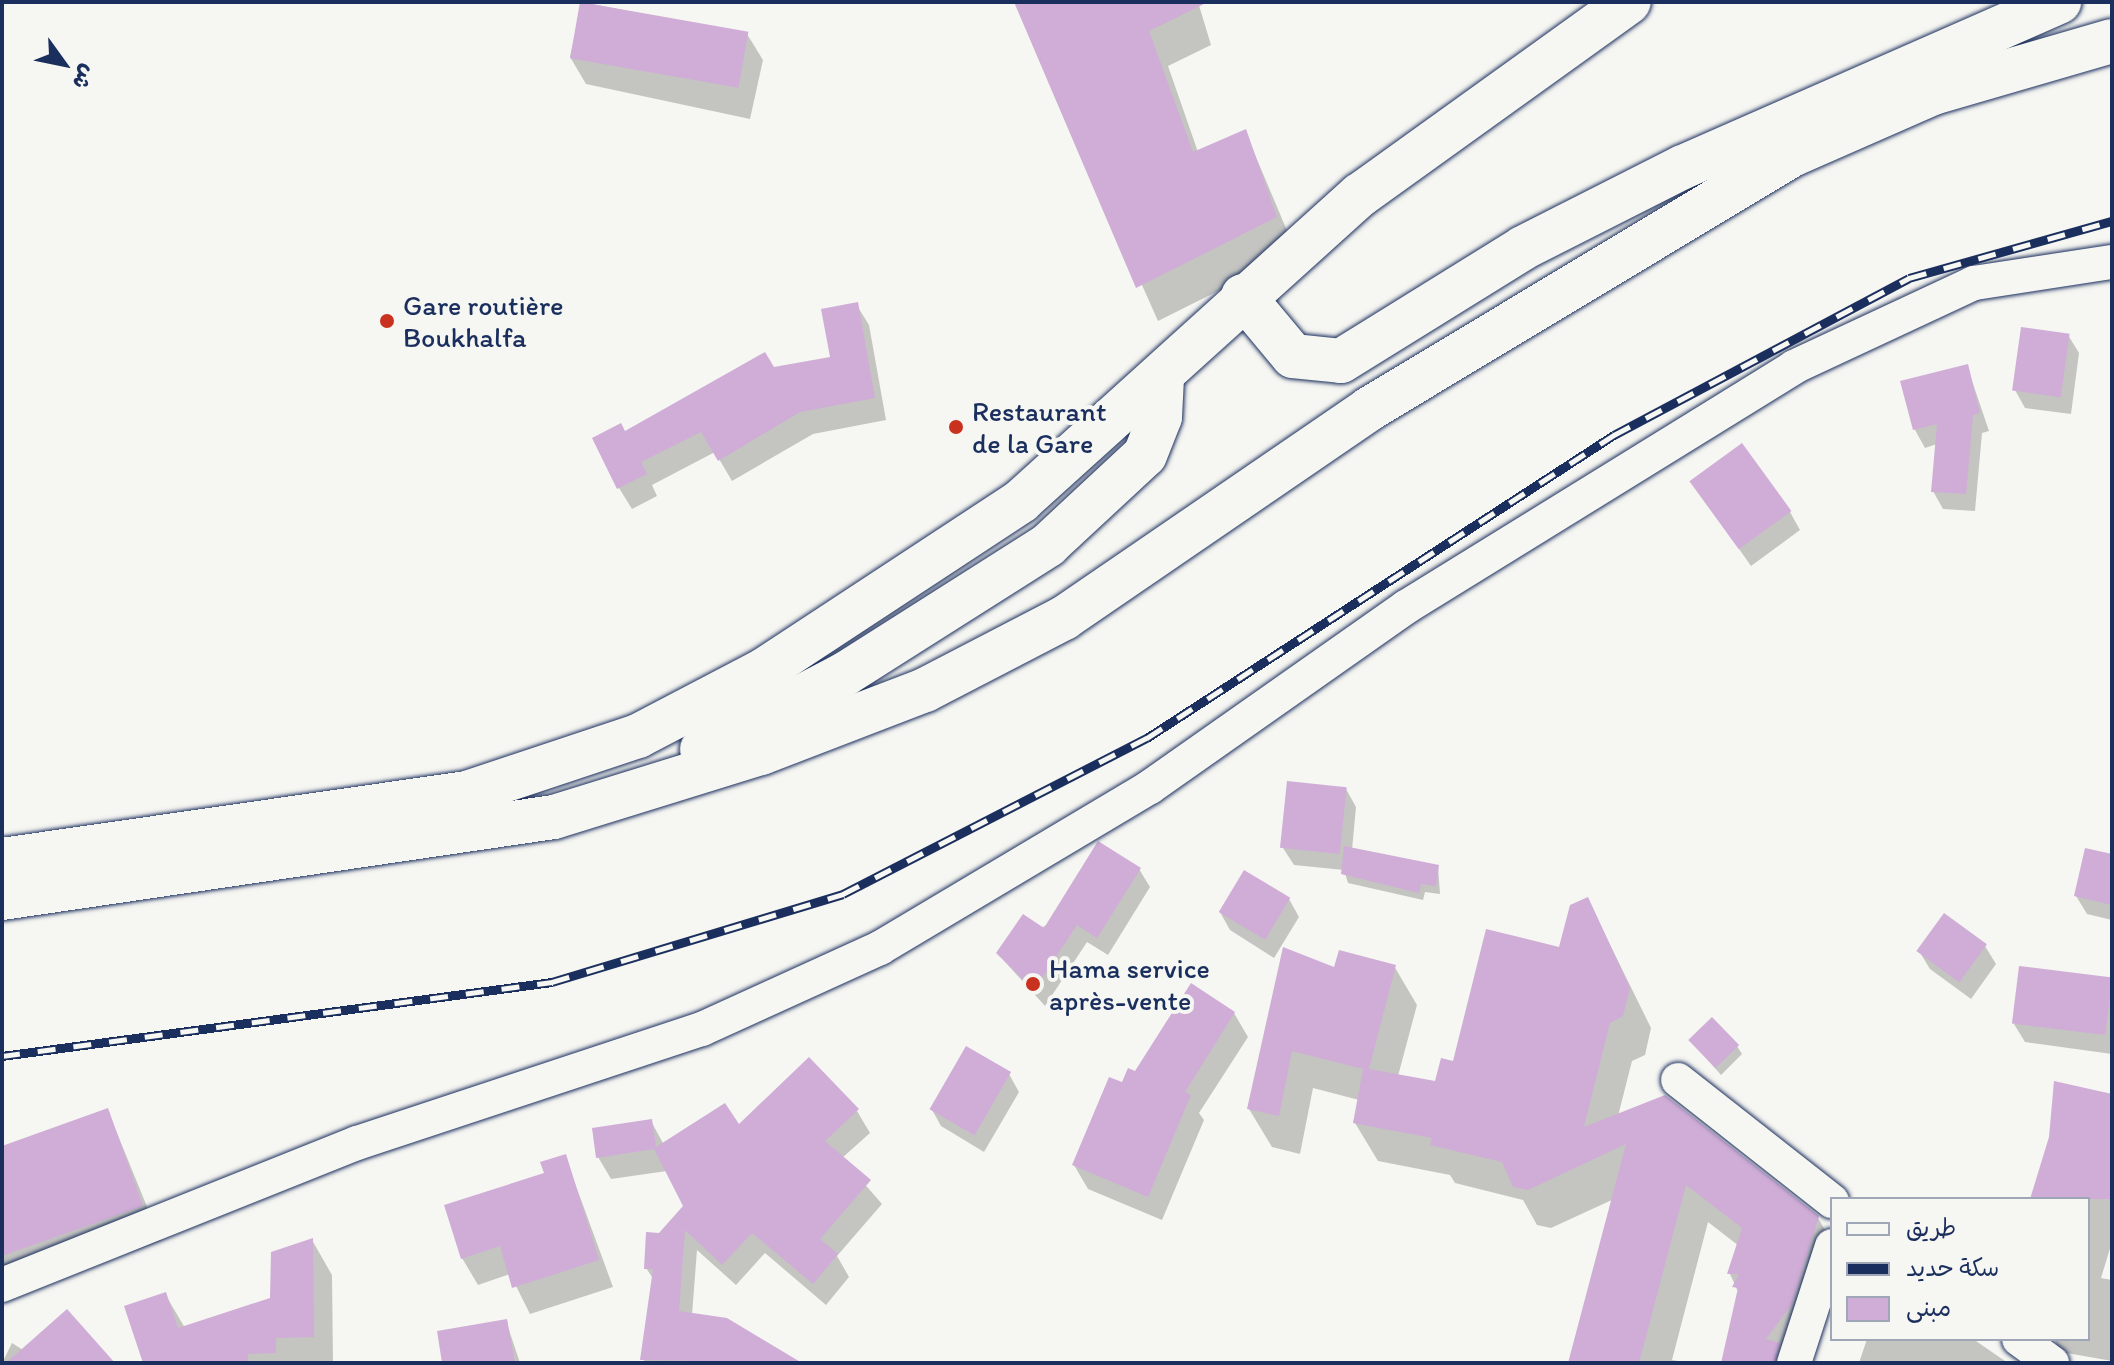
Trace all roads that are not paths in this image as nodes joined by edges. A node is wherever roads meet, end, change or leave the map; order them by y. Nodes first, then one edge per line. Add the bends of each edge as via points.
1 (1629, 2) edge
2 (2059, 2) edge
3 (2112, 41) edge
4 (2112, 262) edge
5 (1243, 296) junction
6 (1162, 377) junction
7 (554, 817) junction
8 (2, 860) edge
9 (2, 898) edge
10 (1678, 1080) dead end
11 (1830, 1199) edge
12 (1830, 1252) edge
13 (2, 1285) edge
14 (2022, 1341) edge
15 (1794, 1363) edge
16 (2052, 1363) edge

1 - 5 highway via 1411,154
2 - 5 highway via 1683,167 1523,248 1341,361 1293,356
3 - 7 highway via 1933,93 1794,154 1369,409 1064,618 925,690 761,753
4 - 13 street via 1974,283 1794,367 1406,607 1150,787 880,948 702,1029 357,1143
5 - 6 highway
6 - 7 highway via 1160,417 1145,455 1048,545 845,674
6 - 8 highway via 1021,501 879,601 638,736 467,793
7 - 9 highway
10 - 11 street
12 - 15 street
14 - 16 street

